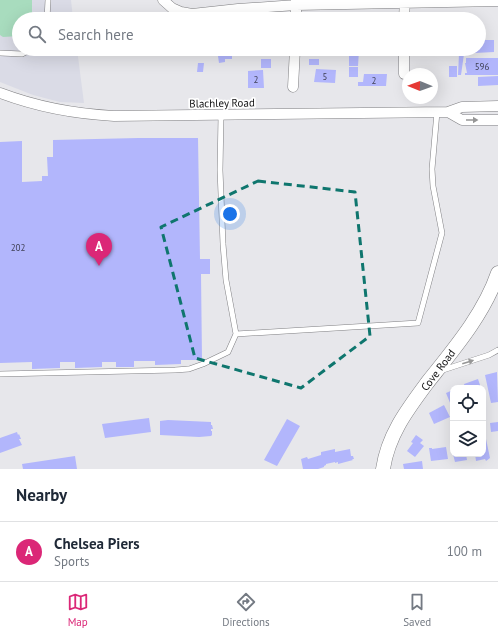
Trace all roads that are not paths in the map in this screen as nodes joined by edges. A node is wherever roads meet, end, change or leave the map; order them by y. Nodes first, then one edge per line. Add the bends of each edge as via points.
1 (48, 0) edge
2 (163, 0) edge
3 (405, 1) edge
4 (498, 1) edge
5 (296, 3) edge
6 (47, 12) edge
7 (181, 12) edge
8 (210, 12) edge
9 (404, 12) edge
10 (0, 53) edge
11 (12, 54) edge
12 (294, 56) edge
13 (404, 56) edge
14 (404, 68) edge
15 (293, 87) dead end
16 (0, 93) edge
17 (498, 106) edge
18 (442, 112) junction
19 (220, 116) junction
20 (498, 120) edge
21 (498, 273) edge
22 (236, 334) junction
23 (498, 350) edge
24 (436, 372) junction
25 (0, 374) edge
26 (383, 469) edge

1 - 6 lane
2 - 7 street
3 - 4 street
3 - 5 street
3 - 9 street
5 - 8 street
10 - 11 lane
12 - 15 street
13 - 14 street
16 - 19 street, Blachley Road via 54,109 89,115
17 - 18 street, Blachley Road via 462,107
18 - 19 street, Blachley Road
18 -> 20 street, Blachley Road via 462,120
18 - 22 lane via 432,169 442,233 418,324
19 - 22 lane via 223,244 226,280
21 - 24 main road, Cove Road via 494,286 474,320
22 - 25 lane via 228,352 190,368
24 -> 23 lane via 490,355
24 - 26 main road, Cove Road via 397,426

